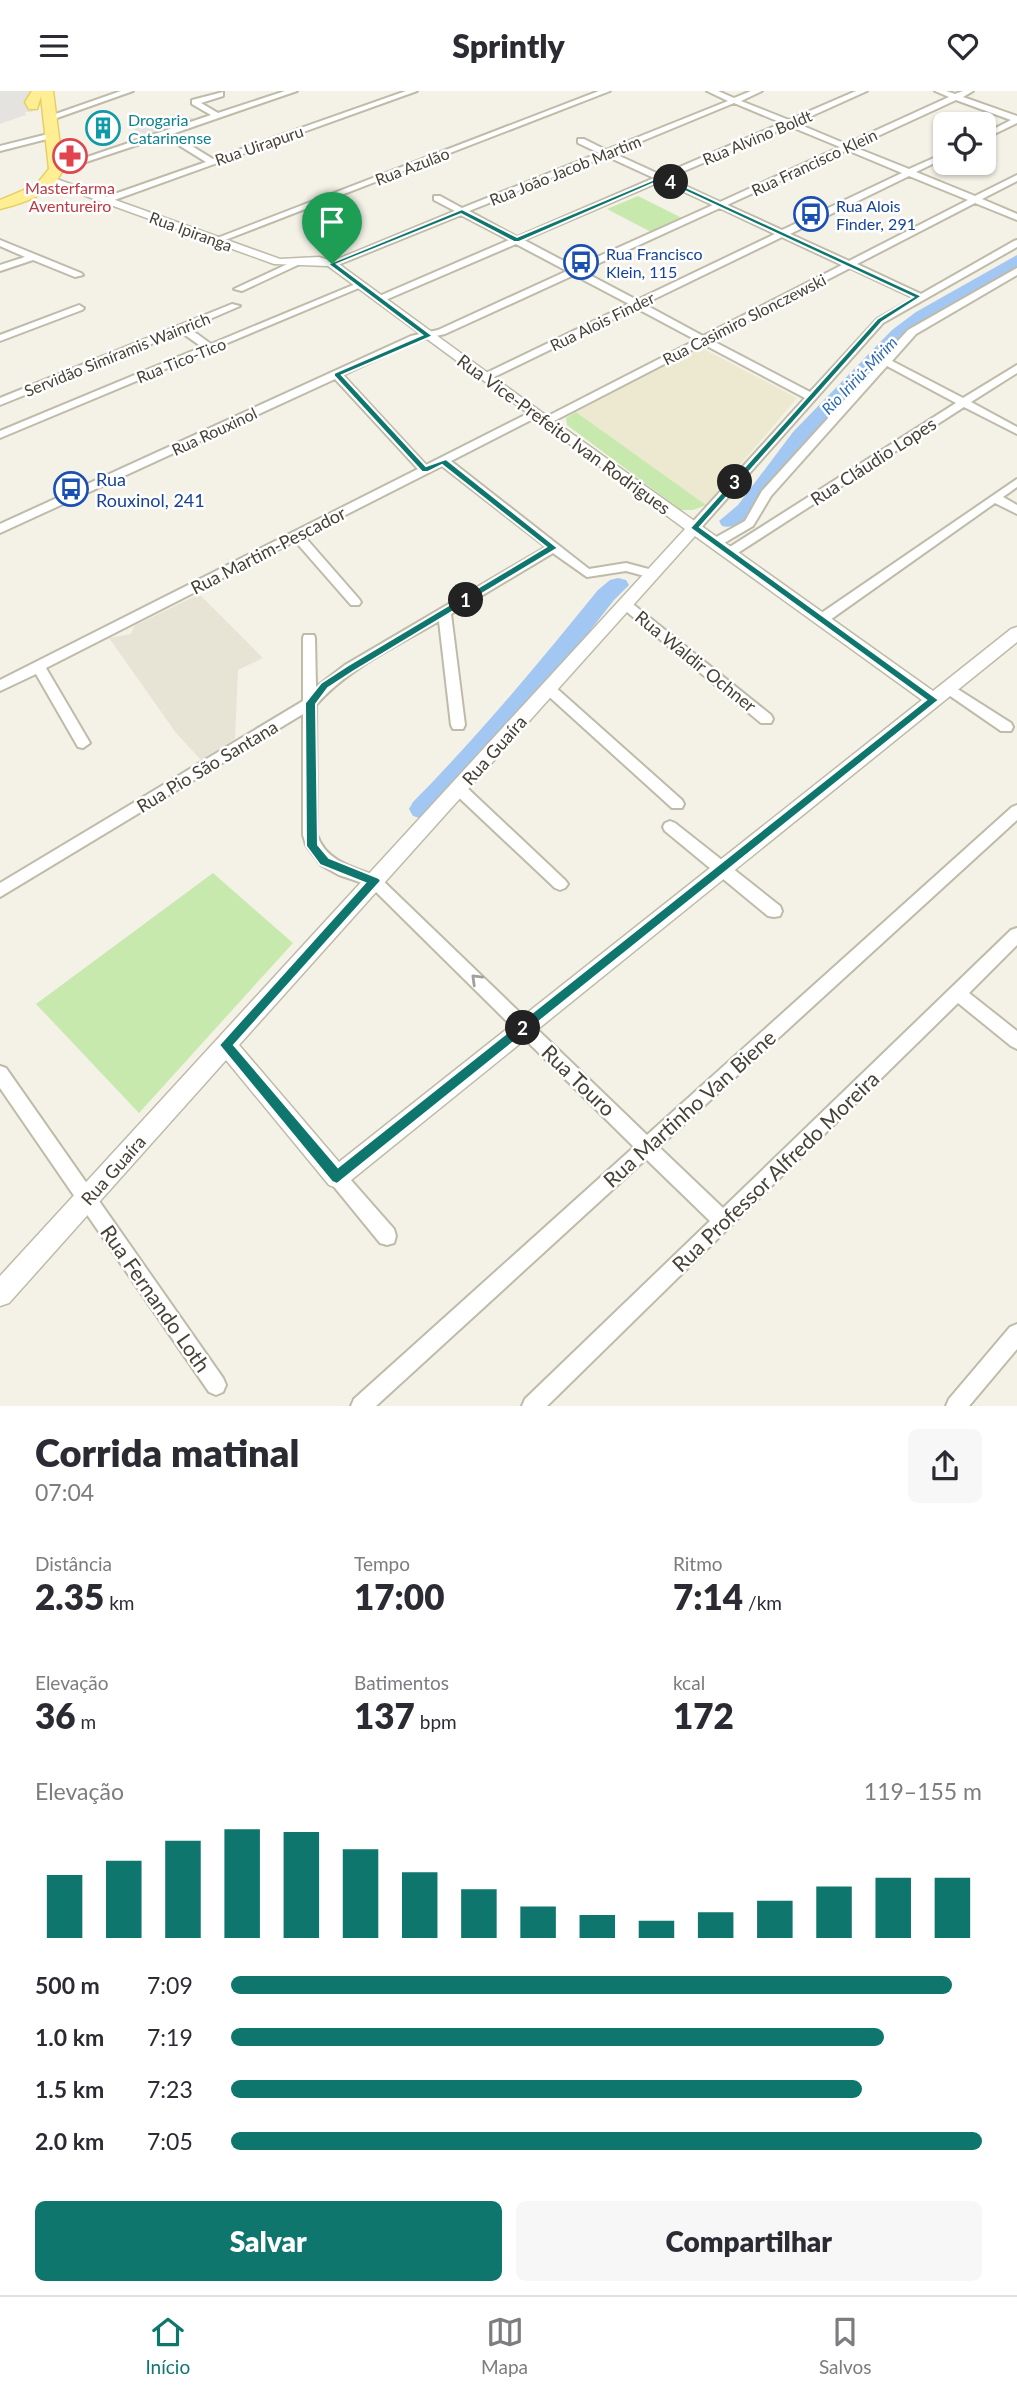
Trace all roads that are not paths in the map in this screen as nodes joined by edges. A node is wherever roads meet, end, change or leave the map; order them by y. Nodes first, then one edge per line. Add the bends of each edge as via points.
1 (38, 91) edge
2 (129, 91) edge
3 (293, 91) edge
4 (413, 91) edge
5 (606, 91) edge
6 (711, 91) edge
7 (758, 91) edge
8 (863, 91) edge
9 (939, 91) edge
10 (969, 91) edge
11 (220, 94) dead end
12 (956, 97) junction
13 (735, 101) junction
14 (50, 106) edge
15 (217, 116) junction
16 (1017, 120) edge
17 (789, 123) junction
18 (996, 131) edge
19 (165, 133) junction
20 (52, 135) junction
21 (581, 141) dead end
22 (847, 147) junction
23 (0, 149) edge
24 (607, 153) junction
25 (933, 161) edge
26 (212, 162) junction
27 (909, 173) junction
28 (54, 175) junction
29 (662, 178) junction
30 (1017, 178) edge
31 (437, 198) dead end
32 (975, 199) junction
33 (106, 200) junction
34 (0, 205) edge
35 (720, 205) junction
36 (462, 211) junction
37 (1017, 217) edge
38 (783, 234) junction
39 (217, 240) junction
40 (517, 240) junction
41 (0, 243) edge
42 (1017, 243) edge
43 (33, 257) junction
44 (297, 263) junction
45 (332, 264) junction
46 (849, 264) junction
47 (0, 268) edge
48 (575, 271) junction
49 (1017, 271) edge
50 (78, 275) dead end
51 (361, 285) junction
52 (239, 289) dead end
53 (918, 296) junction
54 (380, 299) junction
55 (637, 304) junction
56 (235, 306) dead end
57 (79, 308) dead end
58 (181, 327) junction
59 (429, 336) junction
60 (0, 338) edge
61 (704, 340) junction
62 (210, 348) junction
63 (885, 361) junction
64 (1017, 368) edge
65 (337, 375) junction
66 (486, 377) junction
67 (811, 397) junction
68 (0, 402) edge
69 (963, 403) junction
70 (541, 418) junction
71 (1017, 431) edge
72 (0, 435) edge
73 (443, 461) junction
74 (425, 470) junction
75 (1017, 482) edge
76 (995, 498) junction
77 (1017, 510) edge
78 (694, 528) junction
79 (0, 529) edge
80 (296, 535) junction
81 (553, 548) junction
82 (722, 548) junction
83 (652, 574) junction
84 (355, 602) dead end
85 (625, 604) junction
86 (444, 613) junction
87 (821, 619) junction
88 (1017, 633) edge
89 (309, 638) dead end
90 (38, 666) junction
91 (0, 686) edge
92 (549, 689) junction
93 (941, 694) junction
94 (310, 703) junction
95 (766, 719) dead end
96 (458, 725) dead end
97 (1006, 727) dead end
98 (83, 743) dead end
99 (458, 788) junction
100 (677, 804) dead end
101 (1017, 811) edge
102 (670, 827) dead end
103 (722, 869) junction
104 (374, 881) junction
105 (560, 884) dead end
106 (0, 891) edge
107 (774, 911) dead end
108 (1017, 935) edge
109 (957, 993) junction
110 (524, 1027) junction
111 (1017, 1041) edge
112 (226, 1045) junction
113 (0, 1074) edge
114 (647, 1147) junction
115 (337, 1177) junction
116 (87, 1198) junction
117 (723, 1221) junction
118 (387, 1236) dead end
119 (0, 1294) edge
120 (1017, 1334) edge
121 (216, 1385) dead end
122 (361, 1406) edge
123 (532, 1406) edge
124 (956, 1406) edge

1 - 14 main road via 33,106
2 - 14 street
3 - 15 street
4 - 26 street, Rua Uirapuru
5 - 39 street, Rua Azulão
6 - 13 street
7 - 13 street, Rua João Jacob Martim
8 - 17 street, Rua Alvino Boldt
9 - 12 street
10 - 12 street, Rua Francisco Klein
11 - 15 street via 195,102
12 - 16 street
12 - 22 street, Rua Francisco Klein
13 - 17 street
13 - 24 street, Rua João Jacob Martim
14 - 20 main road
15 - 19 street
16 - 18 street
17 - 22 street
17 - 29 street, Rua Alvino Boldt
19 - 26 street
19 - 28 street
20 - 23 street
20 - 28 main road
21 - 24 street
22 - 27 street
22 - 35 street, Rua Francisco Klein
24 - 29 street
24 - 36 street, Rua João Jacob Martim
25 - 27 street, Rua Alois Finder
26 - 33 street, Rua Uirapuru
27 - 32 street
27 - 38 street, Rua Alois Finder
28 - 33 street, Rua Ipiranga
28 - 34 main road via 40,188
29 - 35 street
29 - 40 street, Rua Alvino Boldt
30 - 32 street, Rua Casimiro Slonczewski
31 - 36 street
32 - 37 street
32 - 46 street, Rua Casimiro Slonczewski
33 - 39 street, Rua Ipiranga
35 - 38 street
35 - 48 street, Rua Francisco Klein
36 - 40 street
36 - 45 street, Rua João Jacob Martim
38 - 46 street
38 - 55 street, Rua Alois Finder
39 - 44 street, Rua Ipiranga via 278,262
40 - 48 street
40 - 54 street, Rua Alvino Boldt
41 - 43 street
42 - 53 street, Rua Guaíra
43 - 47 street
43 - 50 street
44 - 45 street, Rua Ipiranga via 317,260
44 - 52 street
45 - 51 street, Rua Vice-Prefeito Ivan Rodrigues
46 - 53 street
46 - 61 street, Rua Casimiro Slonczewski
48 - 55 street
48 - 59 street, Rua Francisco Klein
49 - 63 street via 912,332
51 - 54 street, Rua Vice-Prefeito Ivan Rodrigues
51 - 62 street, Rua Tico-Tico
53 - 67 street, Rua Guaíra via 880,321
54 - 59 street, Rua Vice-Prefeito Ivan Rodrigues
55 - 61 street
55 - 66 street, Rua Alois Finder
56 - 58 street, Servidão Simíramis Wainrich
57 - 60 street
58 - 62 street
58 - 68 street, Servidão Simíramis Wainrich
59 - 65 street, Rua Rouxinol via 415,338
59 - 66 street, Rua Vice-Prefeito Ivan Rodrigues
61 - 67 street
61 - 70 street, Rua Casimiro Slonczewski
62 - 72 street, Rua Tico-Tico
63 - 69 street
63 - 82 street via 766,494 754,519
64 - 69 street, Rua Cláudio Lopes
65 - 74 street
65 - 79 street, Rua Rouxinol
66 - 70 street, Rua Vice-Prefeito Ivan Rodrigues
67 - 78 street, Rua Guaíra
69 - 71 street
69 - 82 street, Rua Cláudio Lopes
70 - 73 street, Rua Martim-Pescador
70 - 78 street, Rua Vice-Prefeito Ivan Rodrigues
73 - 74 street, Rua Martim-Pescador
73 - 81 street
74 - 80 street, Rua Martim-Pescador
75 - 76 street
76 - 77 street
76 - 87 street
78 - 82 street, Rua Vice-Prefeito Ivan Rodrigues
78 - 83 street, Rua Guaíra
80 - 84 street
80 - 90 street, Rua Martim-Pescador
81 - 83 street via 587,573 626,567
81 - 86 street, Rua Pio São Santana
82 - 87 street, Rua Vice-Prefeito Ivan Rodrigues
83 - 85 street, Rua Guaíra
85 - 92 street, Rua Guaíra
85 - 95 street, Rua Waldir Ochner
86 - 94 street, Rua Pio São Santana via 337,677
86 - 96 street
87 - 93 street, Rua Vice-Prefeito Ivan Rodrigues
88 - 93 street
89 - 94 street
90 - 91 street, Rua Martim-Pescador
90 - 98 street
92 - 99 street, Rua Guaíra
92 - 100 street
93 - 97 street
93 - 103 street
94 - 104 street via 312,846 324,862
94 - 106 street, Rua Pio São Santana
99 - 104 street, Rua Guaíra
99 - 105 street
101 - 114 street, Rua Martinho Van Biene
102 - 103 street
103 - 107 street
103 - 110 street
110 -> 104 street, Rua Touro
104 - 112 street, Rua Guaíra
108 - 109 street, Rua Professor Alfredo Moreira
109 - 111 street
109 - 117 street, Rua Professor Alfredo Moreira
110 - 114 street, Rua Touro
110 - 115 street
112 - 115 street
112 - 116 street, Rua Guaíra
113 - 116 street, Rua Fernando Loth
114 - 117 street, Rua Touro
114 - 122 street, Rua Martinho Van Biene
115 - 118 street
116 - 119 street, Rua Guaíra
116 - 121 street, Rua Fernando Loth
117 - 123 street, Rua Professor Alfredo Moreira
120 - 124 street

